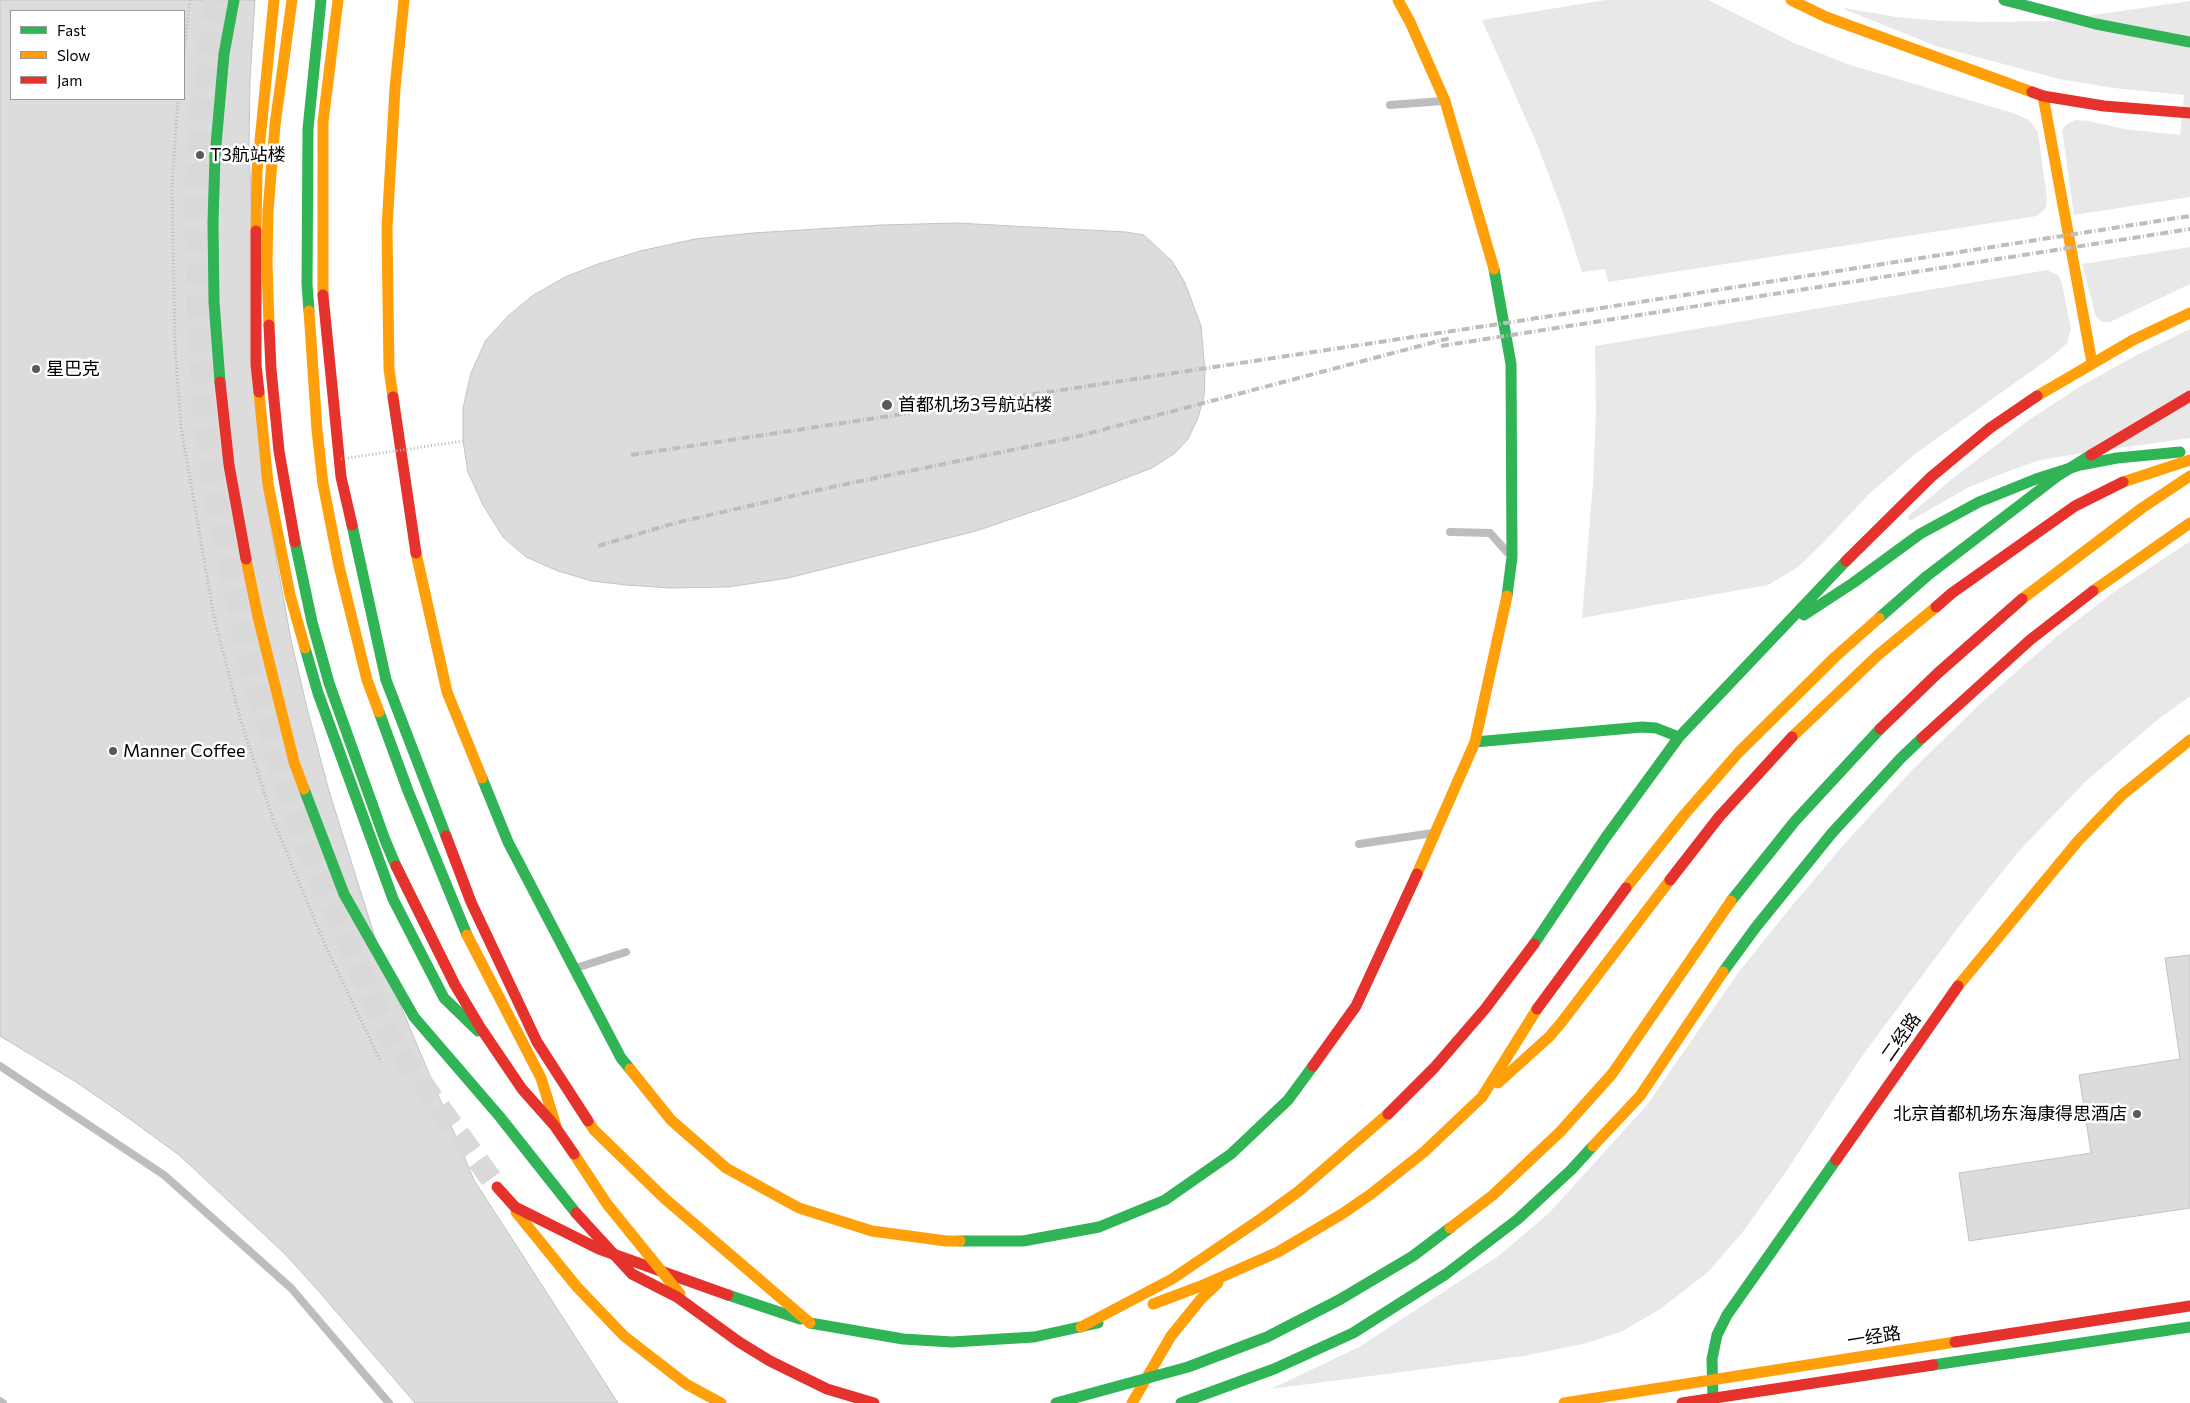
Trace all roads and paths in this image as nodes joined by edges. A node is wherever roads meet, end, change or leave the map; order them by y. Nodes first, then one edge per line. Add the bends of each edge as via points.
1 (190, 0) edge
2 (234, 0) edge
3 (274, 0) edge
4 (292, 0) edge
5 (321, 0) edge
6 (338, 0) edge
7 (404, 0) edge
8 (1398, 0) edge
9 (1791, 0) edge
10 (2004, 0) edge
11 (185, 42) edge
12 (2190, 42) edge
13 (2043, 96) junction
14 (1445, 101) junction
15 (1390, 105) dead end
16 (2190, 113) edge
17 (2190, 312) edge
18 (2092, 362) junction
19 (2190, 396) edge
20 (463, 441) dead end
21 (2190, 451) edge
22 (340, 460) dead end
23 (2190, 460) edge
24 (2190, 476) edge
25 (2190, 522) edge
26 (1450, 532) dead end
27 (1512, 557) junction
28 (1778, 633) junction
29 (1679, 737) junction
30 (2190, 740) edge
31 (1475, 742) junction
32 (1437, 832) junction
33 (1359, 844) dead end
34 (626, 952) dead end
35 (575, 968) junction
36 (0, 1066) edge
37 (1482, 1097) junction
38 (594, 1130) junction
39 (558, 1132) junction
40 (1234, 1271) junction
41 (687, 1304) junction
42 (2190, 1306) edge
43 (810, 1323) junction
44 (1081, 1327) junction
45 (2190, 1327) edge
46 (1711, 1379) junction
47 (1713, 1398) junction
48 (389, 1403) edge
49 (721, 1403) edge
50 (874, 1403) edge
51 (1056, 1403) edge
52 (1132, 1403) edge
53 (1181, 1403) edge
54 (1564, 1403) edge
55 (1682, 1403) edge

1 - 11 path
2 - 41 main road, bridge via 224,54 215,156 214,272 220,384 242,540 294,762 344,894 414,1016 617,1260 632,1274
3 - 38 main road via 257,171 256,365 268,484 290,595 318,693 393,899 444,998 539,1091
4 - 39 main road, bridge via 270,188 268,306 279,451 310,613 352,753 411,898 480,1027 526,1094
5 - 39 main road, bridge via 308,128 306,277 316,430 339,566 367,680 408,792 460,921 541,1078
6 - 38 main road via 323,122 323,303 341,477 386,680 470,902 537,1042
7 - 35 main road via 387,228 389,369 414,543 447,692 508,842
8 - 14 main road
9 - 13 main road via 1826,17
10 - 12 main road via 2096,24
13 - 16 main road via 2104,106
13 - 18 main road
14 - 15 lane
14 - 27 main road via 1495,272 1511,364
17 - 18 main road
18 - 28 main road via 1990,428 1949,461 1874,531
19 - 37 main road, bridge via 2059,475 1927,576 1835,657 1739,752 1624,889 1537,1009
20 - 22 path, bridge
21 - 28 main road via 2080,465 1979,502 1920,534
23 - 37 main road via 2120,483 2075,506 1952,593 1878,655 1799,730 1719,817 1561,1023
24 - 51 main road, bridge via 2037,586 1938,673 1863,746 1795,821 1727,906 1612,1074 1560,1132 1493,1195 1413,1256 1290,1326 1188,1367
25 - 53 main road via 2030,640 1902,758 1832,833 1756,927 1640,1096 1564,1177 1518,1219 1467,1260 1353,1333 1265,1372
26 - 27 lane via 1490,533
27 - 31 main road via 1506,604
28 - 29 main road via 1726,684
29 - 31 main road via 1656,728 1642,727
29 - 44 main road via 1485,1009 1434,1068 1383,1119 1276,1209 1172,1279
30 - 46 main road, 二经路 via 2122,795 2078,841 1966,976 1727,1315 1717,1335
31 - 32 main road
32 - 33 lane
32 - 35 main road via 1356,1006 1288,1100 1231,1154 1165,1200 1099,1227 1023,1241 946,1241 872,1231 799,1208 726,1168 671,1120 621,1058
34 - 35 lane
36 - 48 lane via 164,1175 291,1288
37 - 40 main road via 1424,1152 1371,1194 1278,1252
38 - 43 main road via 664,1198
39 - 41 main road, bridge via 616,1215
40 - 44 main road via 1178,1295
40 - 52 main road via 1201,1300 1171,1336
41 - 50 main road, bridge via 739,1342 784,1369 827,1389
42 - 46 main road, 一经路
43 - 44 main road via 903,1339 952,1342 1034,1337
43 - 49 main road via 599,1249 536,1220 515,1207 497,1187 576,1288 624,1336 686,1384
45 - 47 main road, 一经路
46 - 47 main road, 二经路
46 - 54 main road, 一经路
47 - 55 main road, 一经路

